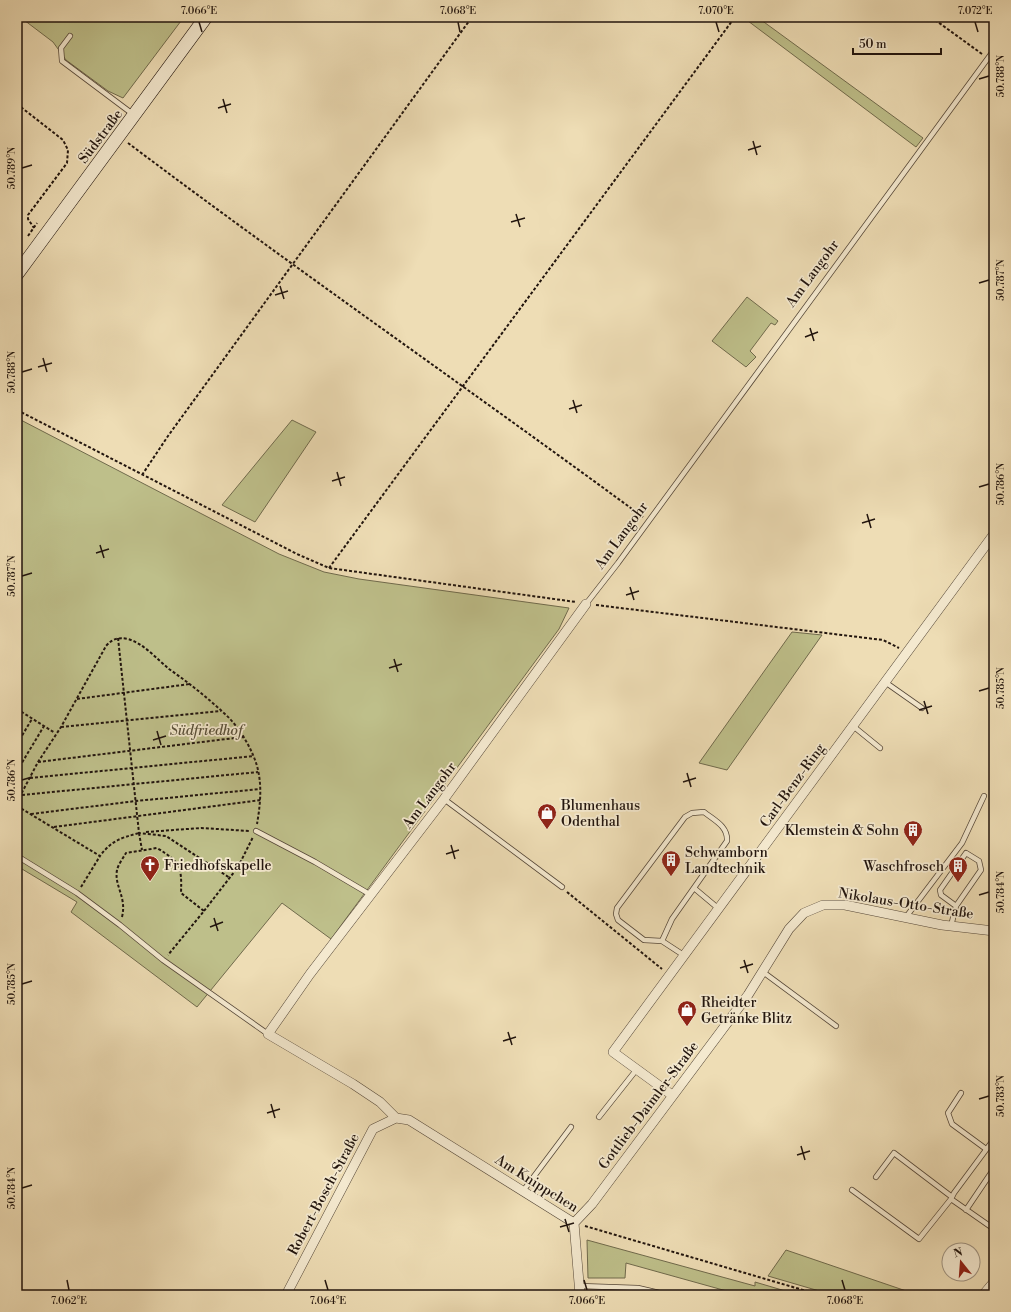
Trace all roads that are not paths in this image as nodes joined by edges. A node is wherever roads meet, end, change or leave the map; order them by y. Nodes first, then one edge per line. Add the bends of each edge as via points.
1 (206, 17) edge
2 (70, 36) dead end
3 (994, 50) edge
4 (135, 116) junction
5 (17, 274) edge
6 (994, 534) edge
7 (586, 604) joint
8 (885, 682) junction
9 (922, 708) dead end
10 (853, 726) junction
11 (880, 748) dead end
12 (984, 796) dead end
13 (444, 799) junction
14 (256, 831) road end
15 (17, 856) edge
16 (562, 887) road end
17 (694, 888) junction
18 (371, 895) junction
19 (956, 906) junction
20 (813, 908) joint
21 (719, 909) junction
22 (906, 917) junction
23 (951, 926) junction
24 (994, 931) edge
25 (662, 941) junction
26 (685, 956) junction
27 (763, 972) junction
28 (836, 1026) dead end
29 (268, 1034) junction
30 (637, 1069) junction
31 (961, 1093) dead end
32 (672, 1095) junction
33 (599, 1117) dead end
34 (396, 1118) junction
35 (571, 1127) dead end
36 (994, 1139) edge
37 (986, 1149) junction
38 (991, 1173) dead end
39 (876, 1176) dead end
40 (852, 1190) dead end
41 (522, 1191) junction
42 (952, 1198) junction
43 (966, 1210) junction
44 (574, 1222) junction
45 (994, 1229) edge
46 (994, 1282) edge
47 (580, 1290) edge
48 (286, 1295) edge
49 (668, 1295) edge
50 (983, 1295) edge

1 - 4 street, Südstraße
2 - 4 lane via 61,48 62,61
3 - 7 lane, Am Langohr
4 - 5 street, Südstraße
6 - 8 street, Carl-Benz-Ring
7 - 13 street, Am Langohr
8 - 9 lane
8 - 10 street, Carl-Benz-Ring
10 - 11 lane
10 - 21 street, Carl-Benz-Ring
12 - 22 lane via 962,843
13 - 16 lane
13 - 18 street, Am Langohr
14 - 18 lane
15 - 29 lane via 77,893 163,960
17 - 21 lane
17 - 25 lane via 672,919
17 - 25 lane via 727,841 728,835 725,829 704,812 698,811 686,817 617,908 618,920 644,940
18 - 29 street, Am Langohr
19 - 19 lane via 981,870 979,861 966,854 940,890 941,895
19 - 23 lane
20 - 22 street, Nikolaus-Otto-Straße via 839,905
20 - 27 street, Gottlieb-Daimler-Straße via 804,912 792,924
21 - 26 street, Carl-Benz-Ring
22 - 23 street, Nikolaus-Otto-Straße
23 - 24 street, Nikolaus-Otto-Straße
25 - 26 lane
26 - 30 street, Carl-Benz-Ring via 614,1052
27 - 28 lane
27 - 32 street, Gottlieb-Daimler-Straße
29 - 34 street, Am Knippchen via 353,1084 380,1102
30 - 32 street
30 - 33 lane
31 - 37 lane via 948,1113 949,1119
32 - 44 street, Gottlieb-Daimler-Straße via 592,1204
34 - 41 street, Am Knippchen via 409,1120
34 - 48 street, Robert-Bosch-Straße via 373,1129
35 - 41 lane
36 - 37 lane
37 - 42 lane
38 - 43 lane
39 - 42 lane via 894,1153
40 - 42 lane via 919,1239
41 - 44 street, Am Knippchen
42 - 43 lane
43 - 45 lane
44 - 47 street
46 - 50 street
47 - 49 lane via 638,1288

